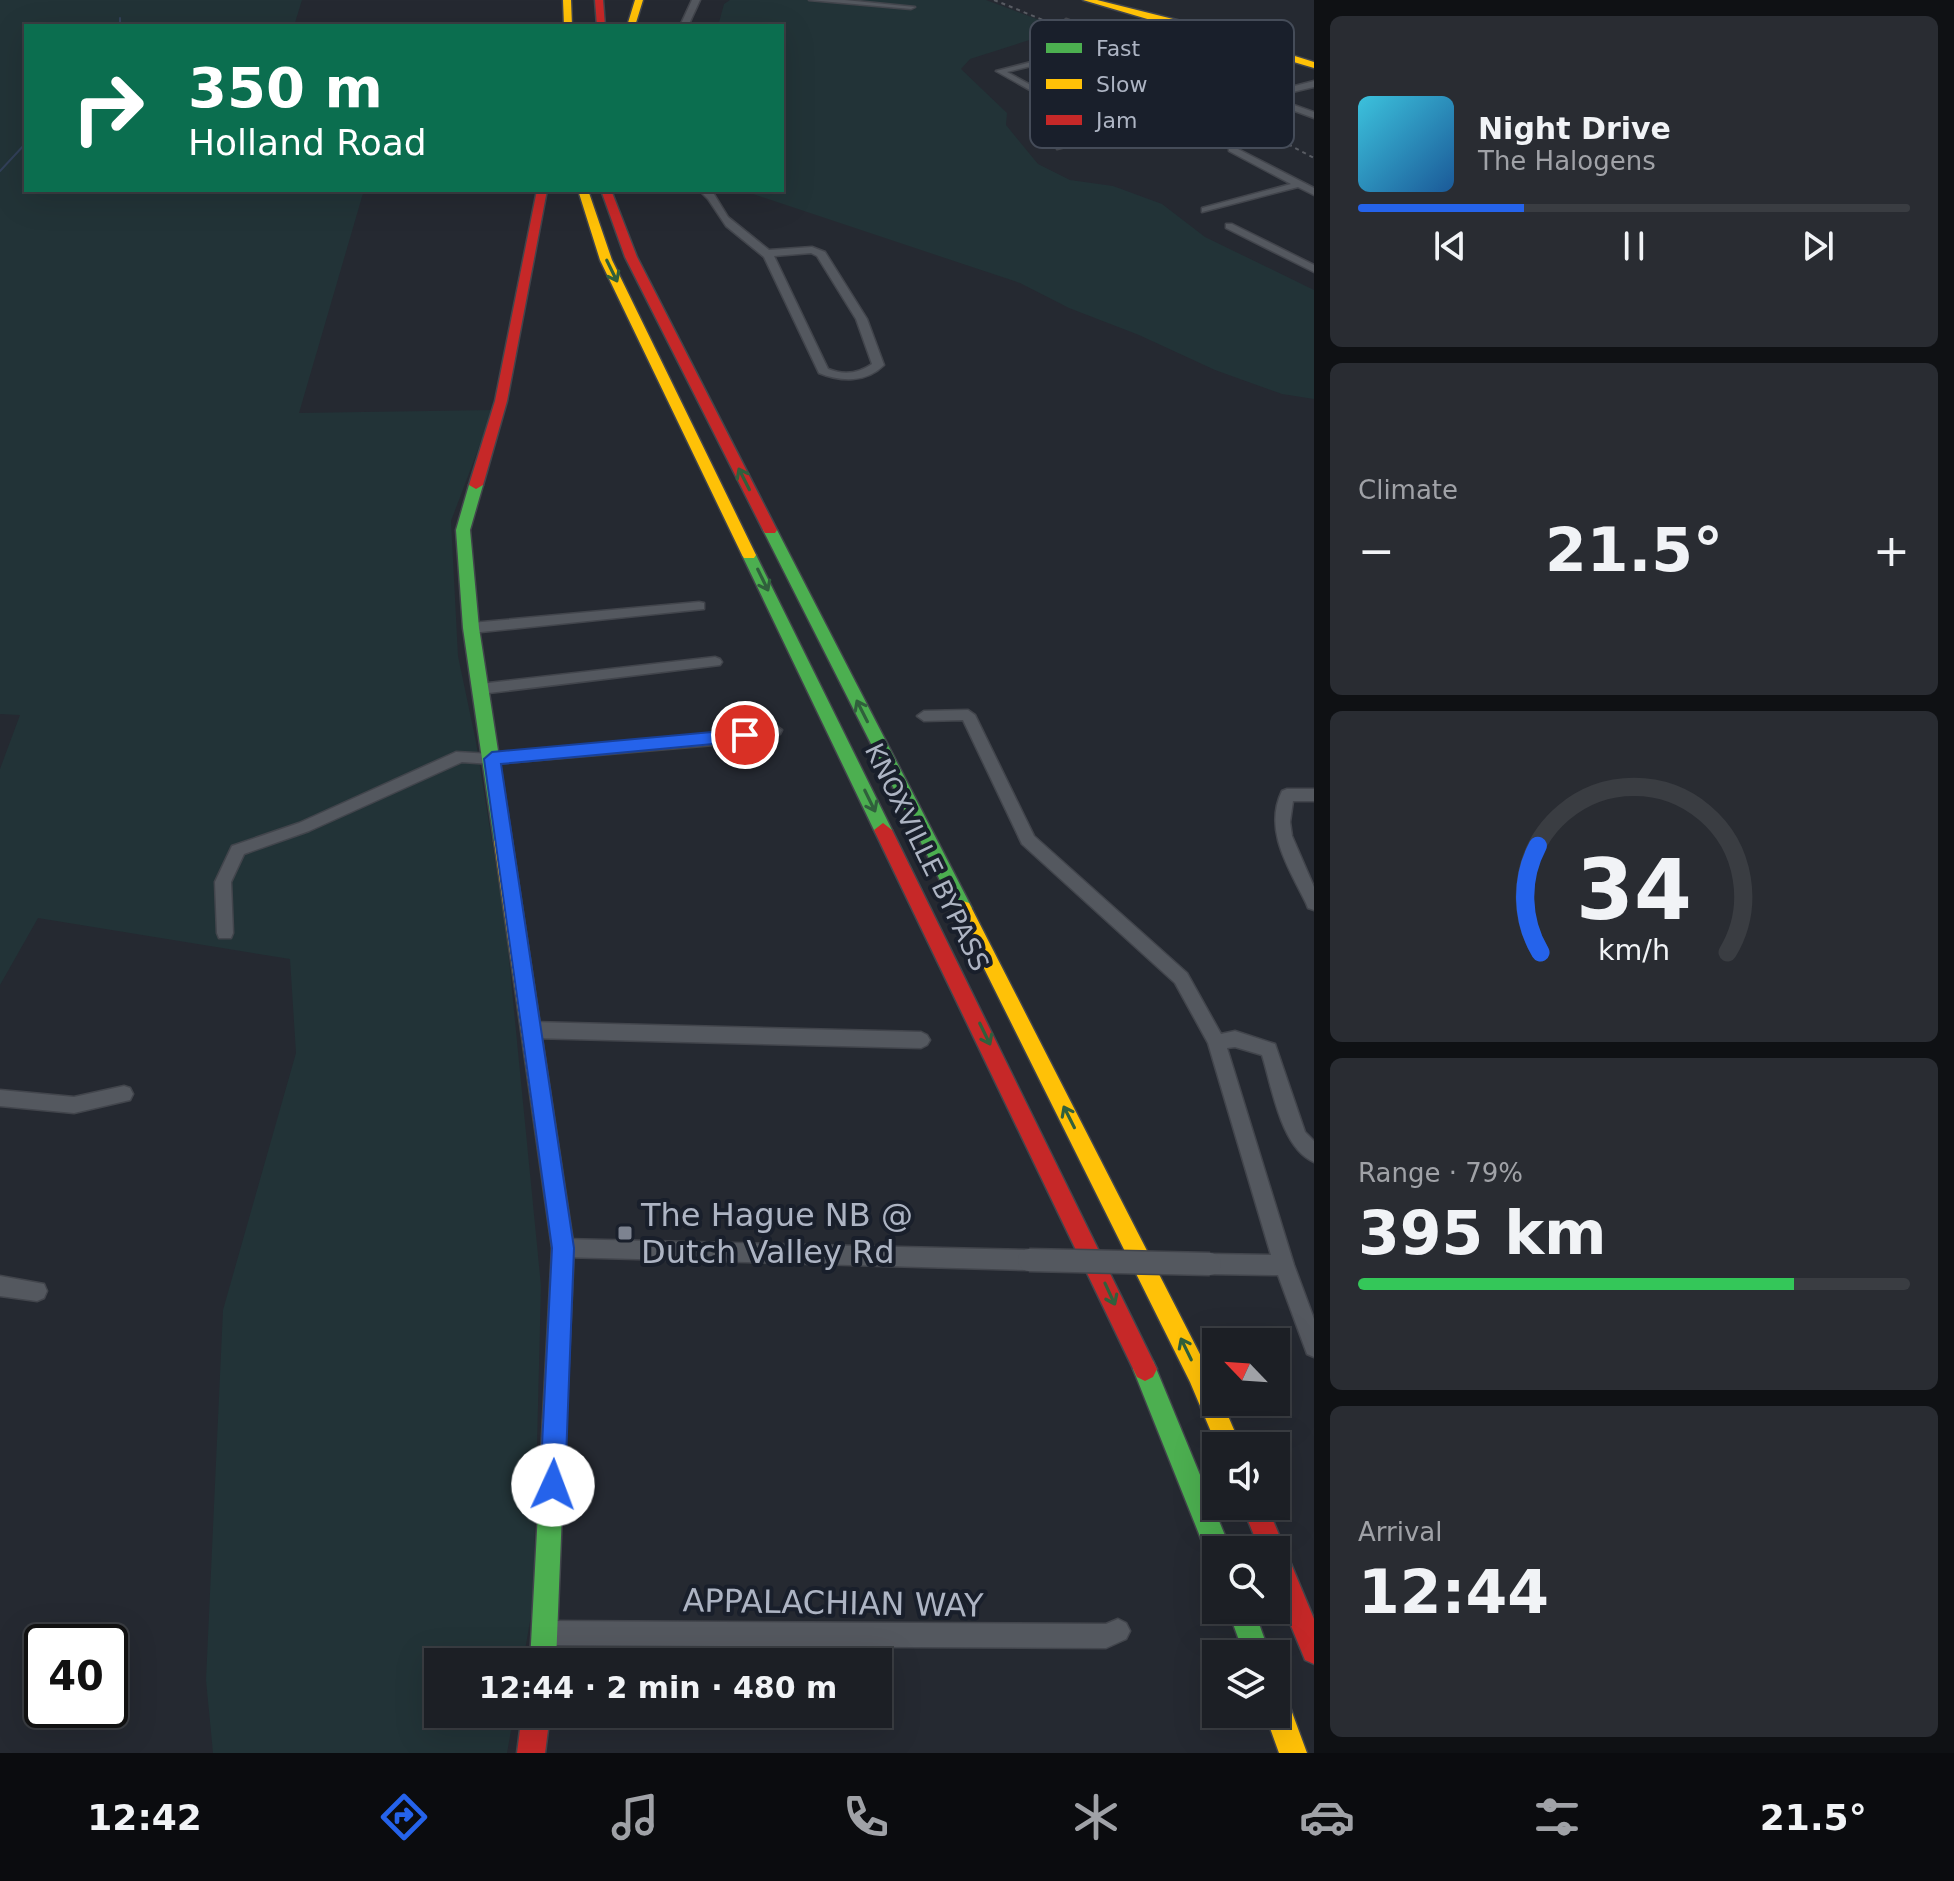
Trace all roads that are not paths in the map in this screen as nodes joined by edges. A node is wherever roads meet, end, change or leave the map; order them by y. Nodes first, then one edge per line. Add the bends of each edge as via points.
1 (567, 0) edge
2 (590, 0) edge
3 (599, 0) edge
4 (617, 0) edge
5 (639, 0) edge
6 (696, 0) edge
7 (813, 0) edge
8 (1087, 0) edge
9 (911, 7) dead end
10 (1164, 20) edge
11 (568, 24) edge
12 (592, 24) edge
13 (601, 24) edge
14 (620, 24) edge
15 (632, 24) edge
16 (685, 24) edge
17 (1294, 59) edge
18 (1030, 64) edge
19 (1314, 65) edge
20 (1314, 84) edge
21 (1030, 88) edge
22 (1294, 89) edge
23 (1294, 108) edge
24 (1314, 115) edge
25 (1232, 149) dead end
26 (1314, 181) edge
27 (1297, 182) junction
28 (542, 192) edge
29 (574, 192) edge
30 (584, 192) edge
31 (607, 192) edge
32 (707, 192) edge
33 (1314, 192) edge
34 (1205, 210) dead end
35 (593, 224) junction
36 (1229, 226) dead end
37 (767, 253) junction
38 (1311, 264) edge
39 (699, 606) dead end
40 (471, 628) junction
41 (715, 662) dead end
42 (480, 689) junction
43 (924, 716) dead end
44 (775, 730) dead end
45 (492, 759) junction
46 (1314, 795) edge
47 (1314, 903) edge
48 (225, 933) dead end
49 (532, 1030) junction
50 (921, 1040) dead end
51 (1216, 1042) junction
52 (124, 1094) dead end
53 (0, 1098) edge
54 (1314, 1153) edge
55 (563, 1248) junction
56 (1284, 1265) junction
57 (0, 1286) edge
58 (37, 1291) dead end
59 (1314, 1347) edge
60 (1223, 1432) edge
61 (1212, 1536) edge
62 (1290, 1592) edge
63 (1118, 1631) dead end
64 (547, 1633) junction
65 (545, 1648) edge
66 (1314, 1651) edge
67 (534, 1728) edge
68 (1284, 1728) edge
69 (531, 1753) edge
70 (1293, 1753) edge

1 - 11 main road
2 - 12 main road
3 - 13 main road
4 - 14 main road
5 - 15 main road
6 - 16 street
7 - 9 street
8 - 10 main road
17 - 19 main road
18 - 21 street via 1000,71
20 - 22 street
23 - 24 street
25 - 27 street
26 - 27 street
27 - 33 street
27 - 34 street
28 - 40 main road via 501,401 463,530
29 - 35 main road
30 - 35 main road, KNOXVILLE BYPASS
60 -> 31 main road, KNOXVILLE BYPASS via 1094,1165 631,257
32 - 37 street via 718,199 726,221
35 -> 61 main road, KNOXVILLE BYPASS via 1123,1320
36 - 38 street
37 - 37 street via 821,254 840,291 870,328 878,365 872,371 835,377 823,371
39 - 40 street
40 - 42 main road
41 - 42 street
42 - 45 main road
43 - 51 street via 968,715 1028,840 1181,978
44 - 45 street
45 - 48 street via 461,756 304,827 238,850 223,882
45 - 49 main road
46 - 47 street via 1287,795 1280,809 1284,837
49 - 50 street
49 - 55 main road
51 - 54 street via 1235,1039 1269,1049 1297,1137
51 - 56 street
52 - 53 street via 74,1105
55 - 56 street, bridge
55 - 64 main road
56 - 59 street
57 - 58 street
62 - 66 main road
63 - 64 street, APPALACHIAN WAY via 1106,1636 956,1637
64 - 65 main road
67 - 69 main road
68 - 70 main road

